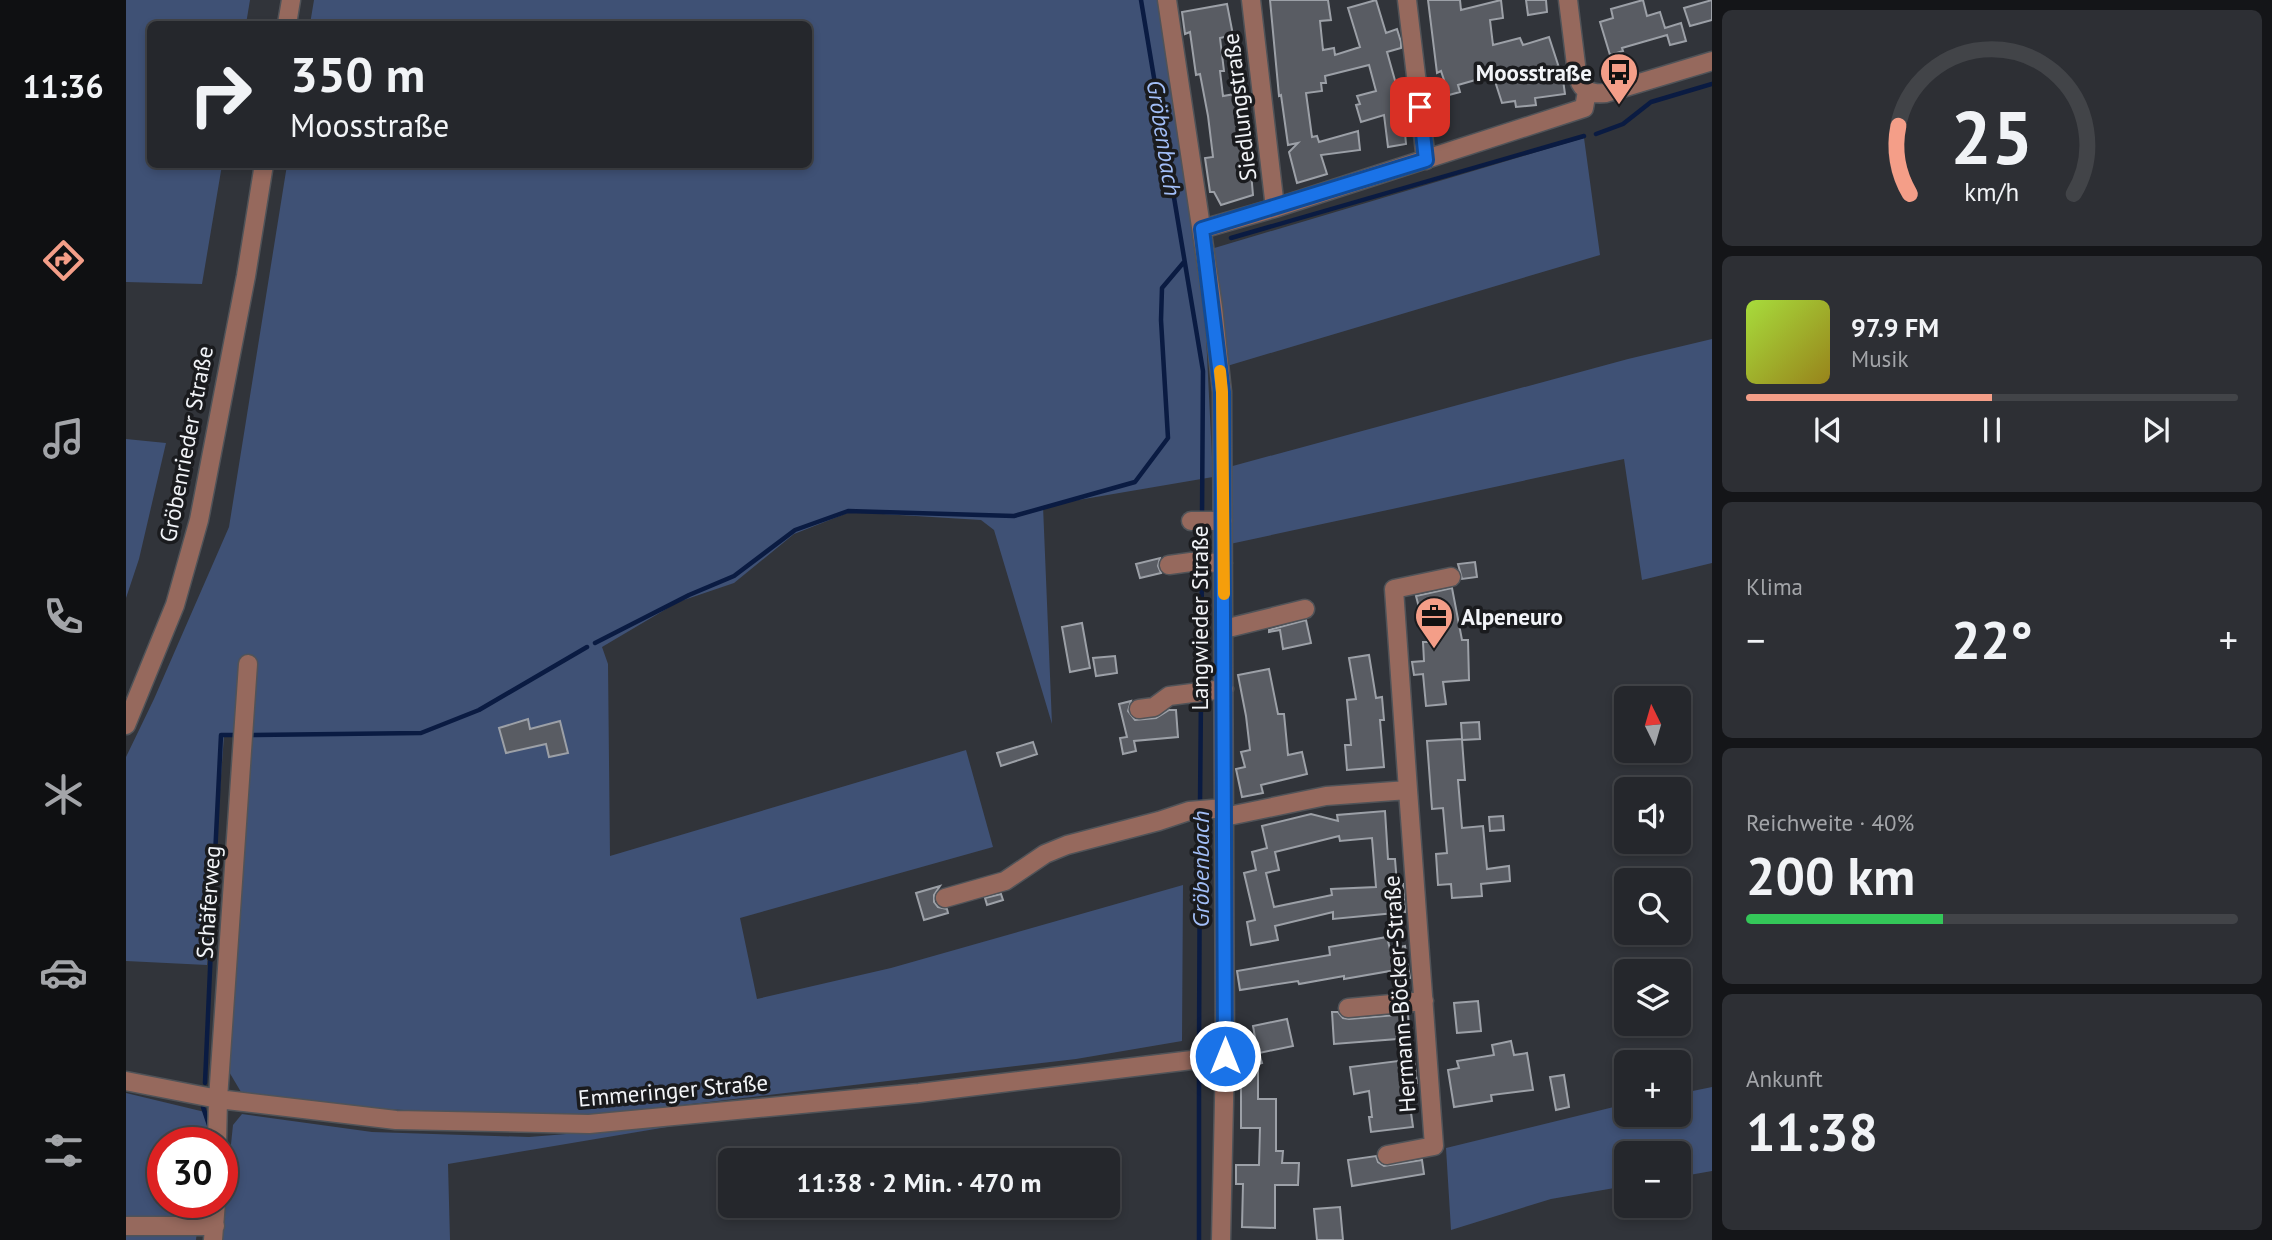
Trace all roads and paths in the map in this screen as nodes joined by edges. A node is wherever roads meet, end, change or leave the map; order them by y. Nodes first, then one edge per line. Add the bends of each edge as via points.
1 (291, 0) edge
2 (1167, 0) edge
3 (1251, 0) edge
4 (1407, 0) edge
5 (1568, 0) edge
6 (288, 21) edge
7 (1712, 61) edge
8 (1587, 91) junction
9 (1426, 160) junction
10 (263, 168) edge
11 (1275, 208) junction
12 (1202, 229) junction
13 (1191, 521) dead end
14 (1219, 521) junction
15 (1208, 563) junction
16 (1169, 565) dead end
17 (1451, 577) dead end
18 (1305, 609) dead end
19 (1224, 629) junction
20 (248, 664) dead end
21 (1217, 690) junction
22 (1139, 709) dead end
23 (126, 725) edge
24 (1408, 790) junction
25 (1220, 811) junction
26 (944, 898) dead end
27 (1424, 1001) junction
28 (1348, 1008) dead end
29 (1218, 1056) junction
30 (126, 1081) edge
31 (218, 1099) junction
32 (217, 1127) edge
33 (1387, 1155) dead end
34 (126, 1226) edge
35 (214, 1233) edge
36 (1222, 1240) edge

1 - 6 street
2 - 12 street, Langwieder Straße
3 - 11 street, Siedlungstraße
4 - 9 street
5 - 8 street via 1579,84
7 - 8 street via 1606,93
8 - 9 street via 1584,108
9 - 11 street
10 - 23 street, Gröbenrieder Straße via 199,520 175,605
11 - 12 street
12 - 14 street, Langwieder Straße via 1222,392
13 - 14 street
14 - 15 street, Langwieder Straße
15 - 16 street
15 - 19 street, Langwieder Straße
17 - 24 street, Hermann-Böcker-Straße via 1394,589
18 - 19 street
19 - 21 street, Langwieder Straße
20 - 31 street, Schäferweg
21 - 22 street via 1169,696 1154,707
21 - 25 street, Langwieder Straße
24 - 25 street
24 - 27 street, Hermann-Böcker-Straße
25 - 26 street via 1188,811 1067,845 1005,881
25 - 29 street, Langwieder Straße
27 - 28 street
27 - 33 street, Hermann-Böcker-Straße via 1434,1146
29 - 31 street, Emmeringer Straße via 919,1093 590,1124 396,1120
29 - 36 street, Langwieder Straße
30 - 31 street, Emmeringer Straße
31 - 32 street, Schäferweg
34 - 35 street

